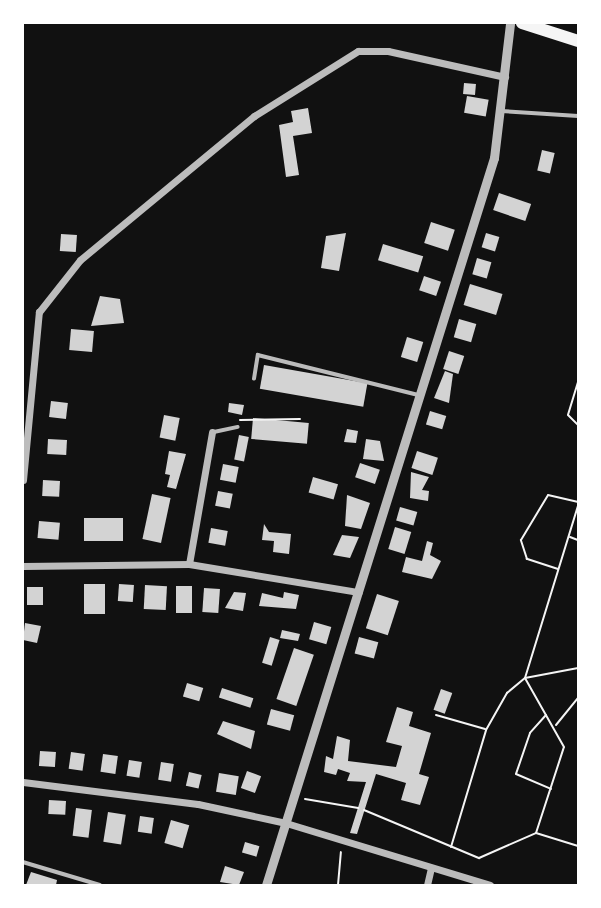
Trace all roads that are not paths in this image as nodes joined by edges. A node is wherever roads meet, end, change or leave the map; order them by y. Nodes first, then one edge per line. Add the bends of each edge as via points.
1 (510, 23) edge
2 (522, 23) edge
3 (578, 41) edge
4 (505, 77) junction
5 (501, 111) junction
6 (578, 116) edge
7 (254, 379) dead end
8 (421, 395) junction
9 (237, 427) road end
10 (212, 432) joint
11 (23, 480) edge
12 (189, 564) junction
13 (23, 566) edge
14 (359, 592) junction
15 (23, 782) edge
16 (286, 823) junction
17 (23, 862) edge
18 (431, 868) junction
19 (100, 885) edge
20 (266, 885) edge
21 (427, 885) edge
22 (490, 885) edge

1 - 4 street
2 - 3 highway
4 - 5 street
4 - 11 street via 388,51 358,51 254,116 80,260 38,312
5 - 6 lane
5 - 8 street via 484,194
7 - 8 lane via 258,355
8 - 14 street
9 - 10 lane
10 - 12 street
12 - 13 street
12 - 14 street
14 - 16 street
15 - 16 street via 198,804
16 - 18 street
16 - 20 street
17 - 19 lane
18 - 21 street
18 - 22 street

